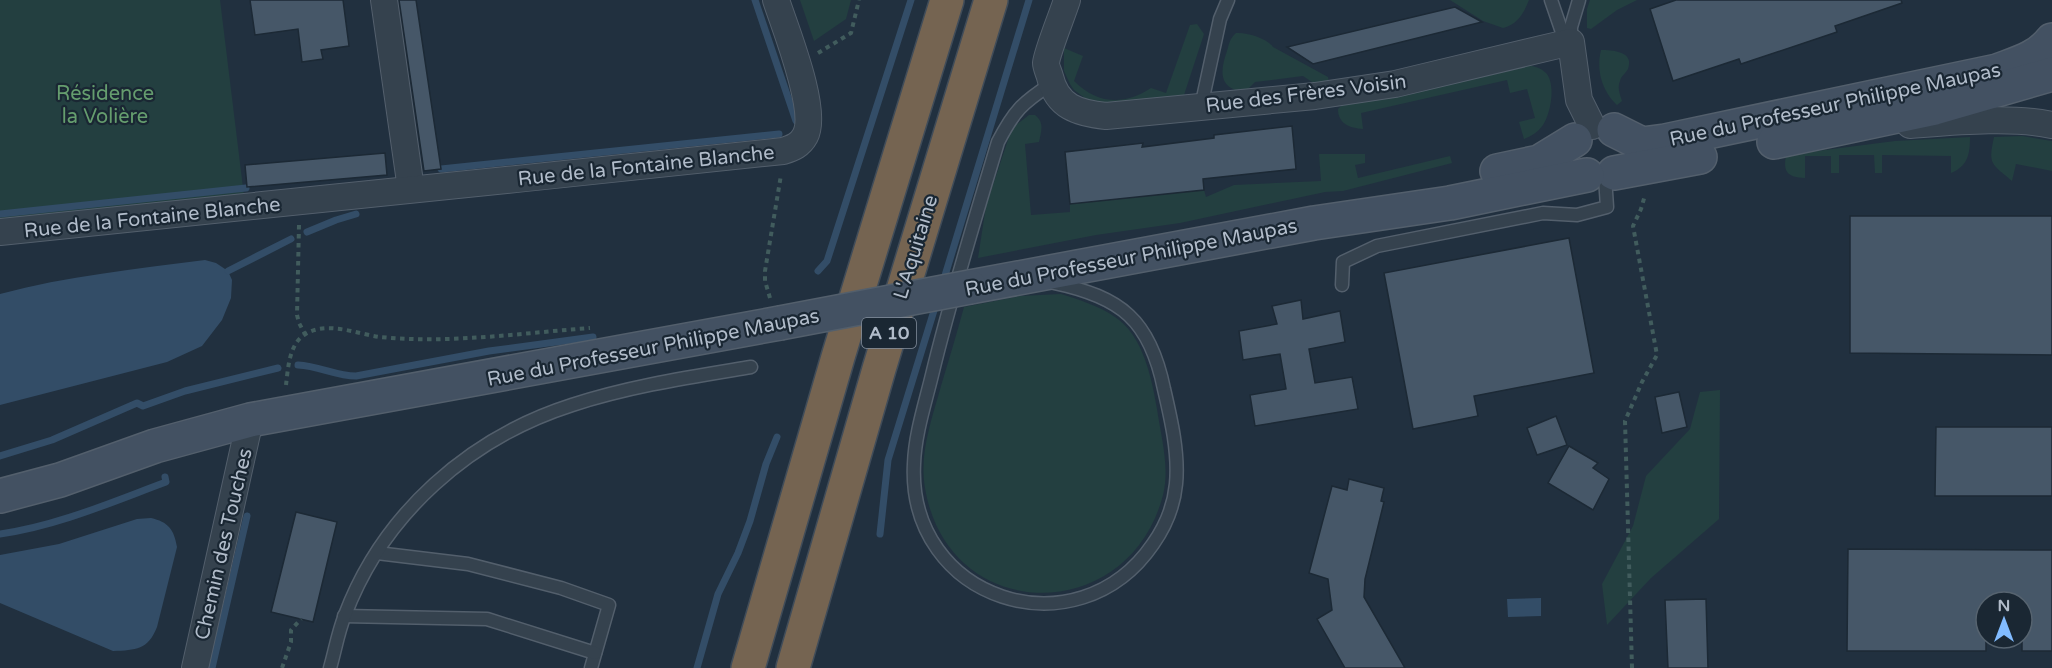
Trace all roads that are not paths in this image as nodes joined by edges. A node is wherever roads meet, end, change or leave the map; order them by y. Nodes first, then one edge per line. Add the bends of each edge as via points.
1 (384, 0) edge
2 (776, 0) edge
3 (946, 0) edge
4 (991, 0) edge
5 (1067, 0) edge
6 (1228, 0) edge
7 (1551, 0) edge
8 (1579, 0) edge
9 (2052, 40) edge
10 (1571, 42) junction
11 (2052, 74) edge
12 (1051, 84) junction
13 (1201, 107) junction
14 (2052, 125) edge
15 (1838, 130) junction
16 (1594, 132) junction
17 (1602, 175) junction
18 (411, 189) junction
19 (1314, 223) junction
20 (0, 232) edge
21 (1026, 277) junction
22 (1341, 285) dead end
23 (751, 367) dead end
24 (250, 420) junction
25 (0, 496) edge
26 (377, 553) junction
27 (344, 616) junction
28 (595, 653) junction
29 (195, 668) edge
30 (330, 668) edge
31 (591, 668) edge
32 (748, 668) edge
33 (793, 668) edge

1 - 18 street
2 - 18 street, Rue de la Fontaine Blanche via 810,118 806,135 797,146 783,151
3 - 32 highway, A 10
4 - 33 highway, L'Aquitaine / A 10
5 - 12 street via 1046,62
6 - 13 lane via 1220,19
7 - 10 lane via 1563,35
8 - 10 lane
9 - 16 street, Rue du Professeur Philippe Maupas via 2029,59 1997,71 1752,124 1642,144
10 - 13 street, Rue des Frères Voisin via 1395,84
10 - 16 street via 1580,100
11 - 15 street, Rue du Professeur Philippe Maupas via 1935,108
12 - 13 street, Rue des Frères Voisin via 1058,98 1089,115
12 - 21 lane via 1011,116 998,142 944,324 914,464 920,511 940,554 955,570 971,584 1002,598 1034,604 1057,603 1110,585 1146,554 1167,519 1177,466 1161,374 1153,349 1131,316 1086,290
14 - 15 street, Rue du Professeur Philippe Maupas via 1984,121
15 - 17 street, Rue du Professeur Philippe Maupas
16 - 17 street via 1573,156 1576,164
16 - 17 street via 1620,136 1626,152 1620,167
16 - 19 street, Rue du Professeur Philippe Maupas via 1539,162 1465,176
17 - 19 street, Rue du Professeur Philippe Maupas
17 - 22 lane via 1607,207 1577,215 1542,213 1377,246 1343,262
18 - 20 street, Rue de la Fontaine Blanche
19 - 21 street, Rue du Professeur Philippe Maupas
21 - 24 street, Rue du Professeur Philippe Maupas, bridge via 775,313
23 - 26 lane via 681,378 571,405 513,429 465,458 422,494 390,531
24 - 25 street, Rue du Professeur Philippe Maupas
24 - 29 street, Chemin des Touches
26 - 27 lane
26 - 28 lane via 468,564 609,605
27 - 28 lane via 487,619
27 - 30 lane
28 - 31 lane

